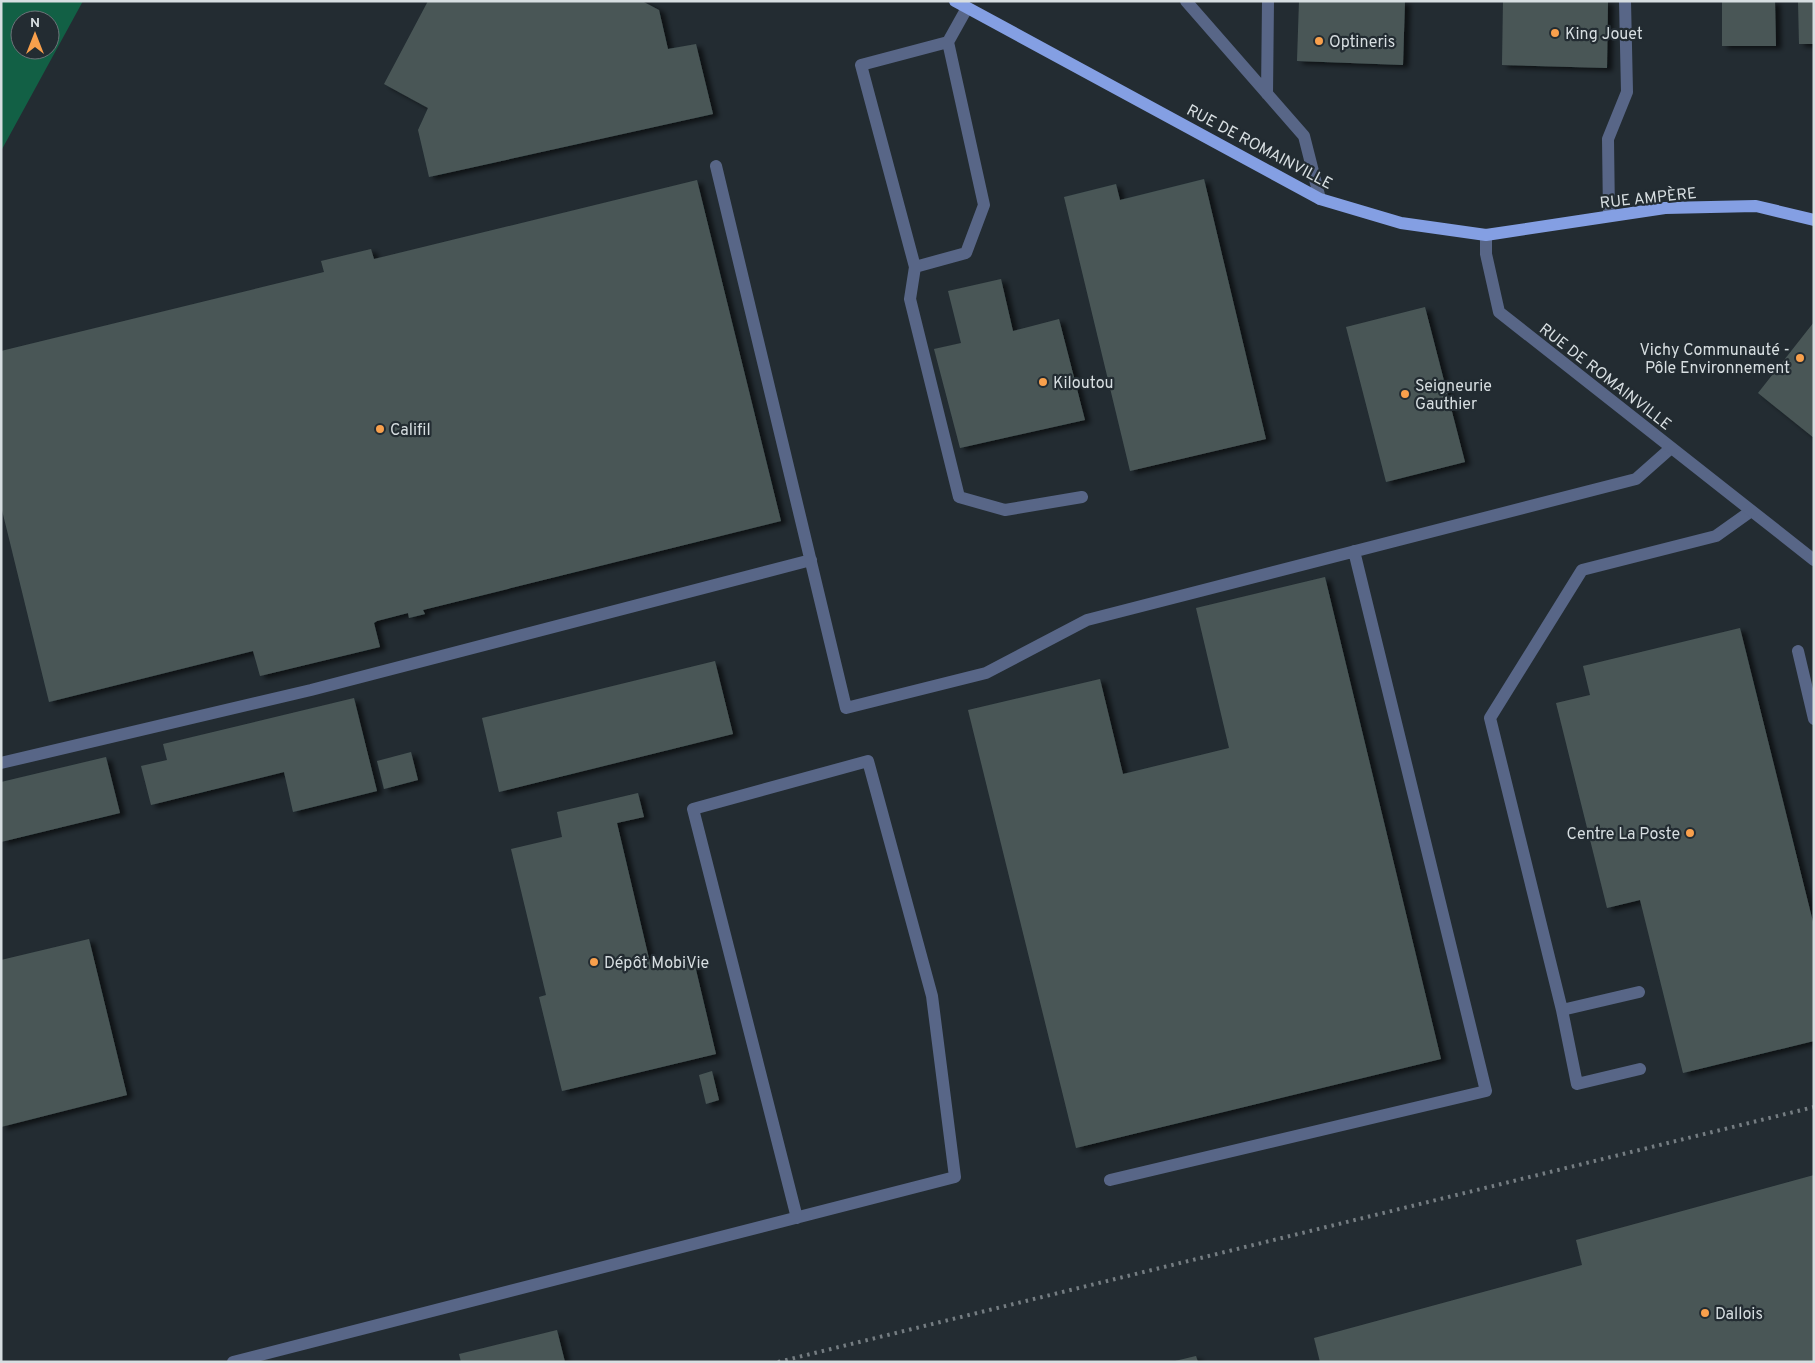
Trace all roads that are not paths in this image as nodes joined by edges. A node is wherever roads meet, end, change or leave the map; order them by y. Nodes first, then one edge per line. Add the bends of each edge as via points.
1 (955, 1) edge
2 (1186, 1) edge
3 (1268, 1) edge
4 (1626, 1) edge
5 (967, 8) junction
6 (948, 42) junction
7 (1267, 94) junction
8 (716, 166) dead end
9 (1320, 199) junction
10 (1609, 216) junction
11 (1814, 220) edge
12 (1486, 235) junction
13 (915, 267) junction
14 (1671, 448) junction
15 (1082, 497) dead end
16 (1752, 511) junction
17 (1354, 552) junction
18 (811, 560) junction
19 (1814, 560) edge
20 (1798, 651) dead end
21 (1814, 719) edge
22 (1, 763) edge
23 (1640, 992) dead end
24 (1562, 1010) junction
25 (1640, 1070) dead end
26 (1110, 1180) dead end
27 (797, 1218) junction
28 (233, 1362) edge

1 - 5 main road, RUE DE ROMAINVILLE
2 - 7 street
3 - 7 street
4 - 10 street via 1627,92 1608,139
5 - 6 street
5 - 9 main road, RUE DE ROMAINVILLE
6 - 13 street via 984,204 966,254
6 - 13 street via 861,65
7 - 9 street via 1304,136
8 - 18 street
9 - 12 main road, RUE DE ROMAINVILLE via 1401,223
10 - 11 main road, RUE AMPÈRE via 1665,208 1756,206
10 - 12 main road, RUE AMPÈRE
12 - 14 street, RUE DE ROMAINVILLE via 1486,254 1499,312
13 - 15 street via 910,299 959,497 1005,510
14 - 16 street, RUE DE ROMAINVILLE
14 - 17 street via 1636,480
16 - 19 street, RUE DE ROMAINVILLE
16 - 24 street via 1716,536 1582,570 1490,718
17 - 18 street via 1087,620 986,673 846,708
17 - 26 street via 1486,1091
18 - 22 street via 311,690
20 - 21 street
23 - 24 street
24 - 25 street via 1577,1084
27 - 27 street via 955,1177 932,996 868,762 693,809
27 - 28 street

